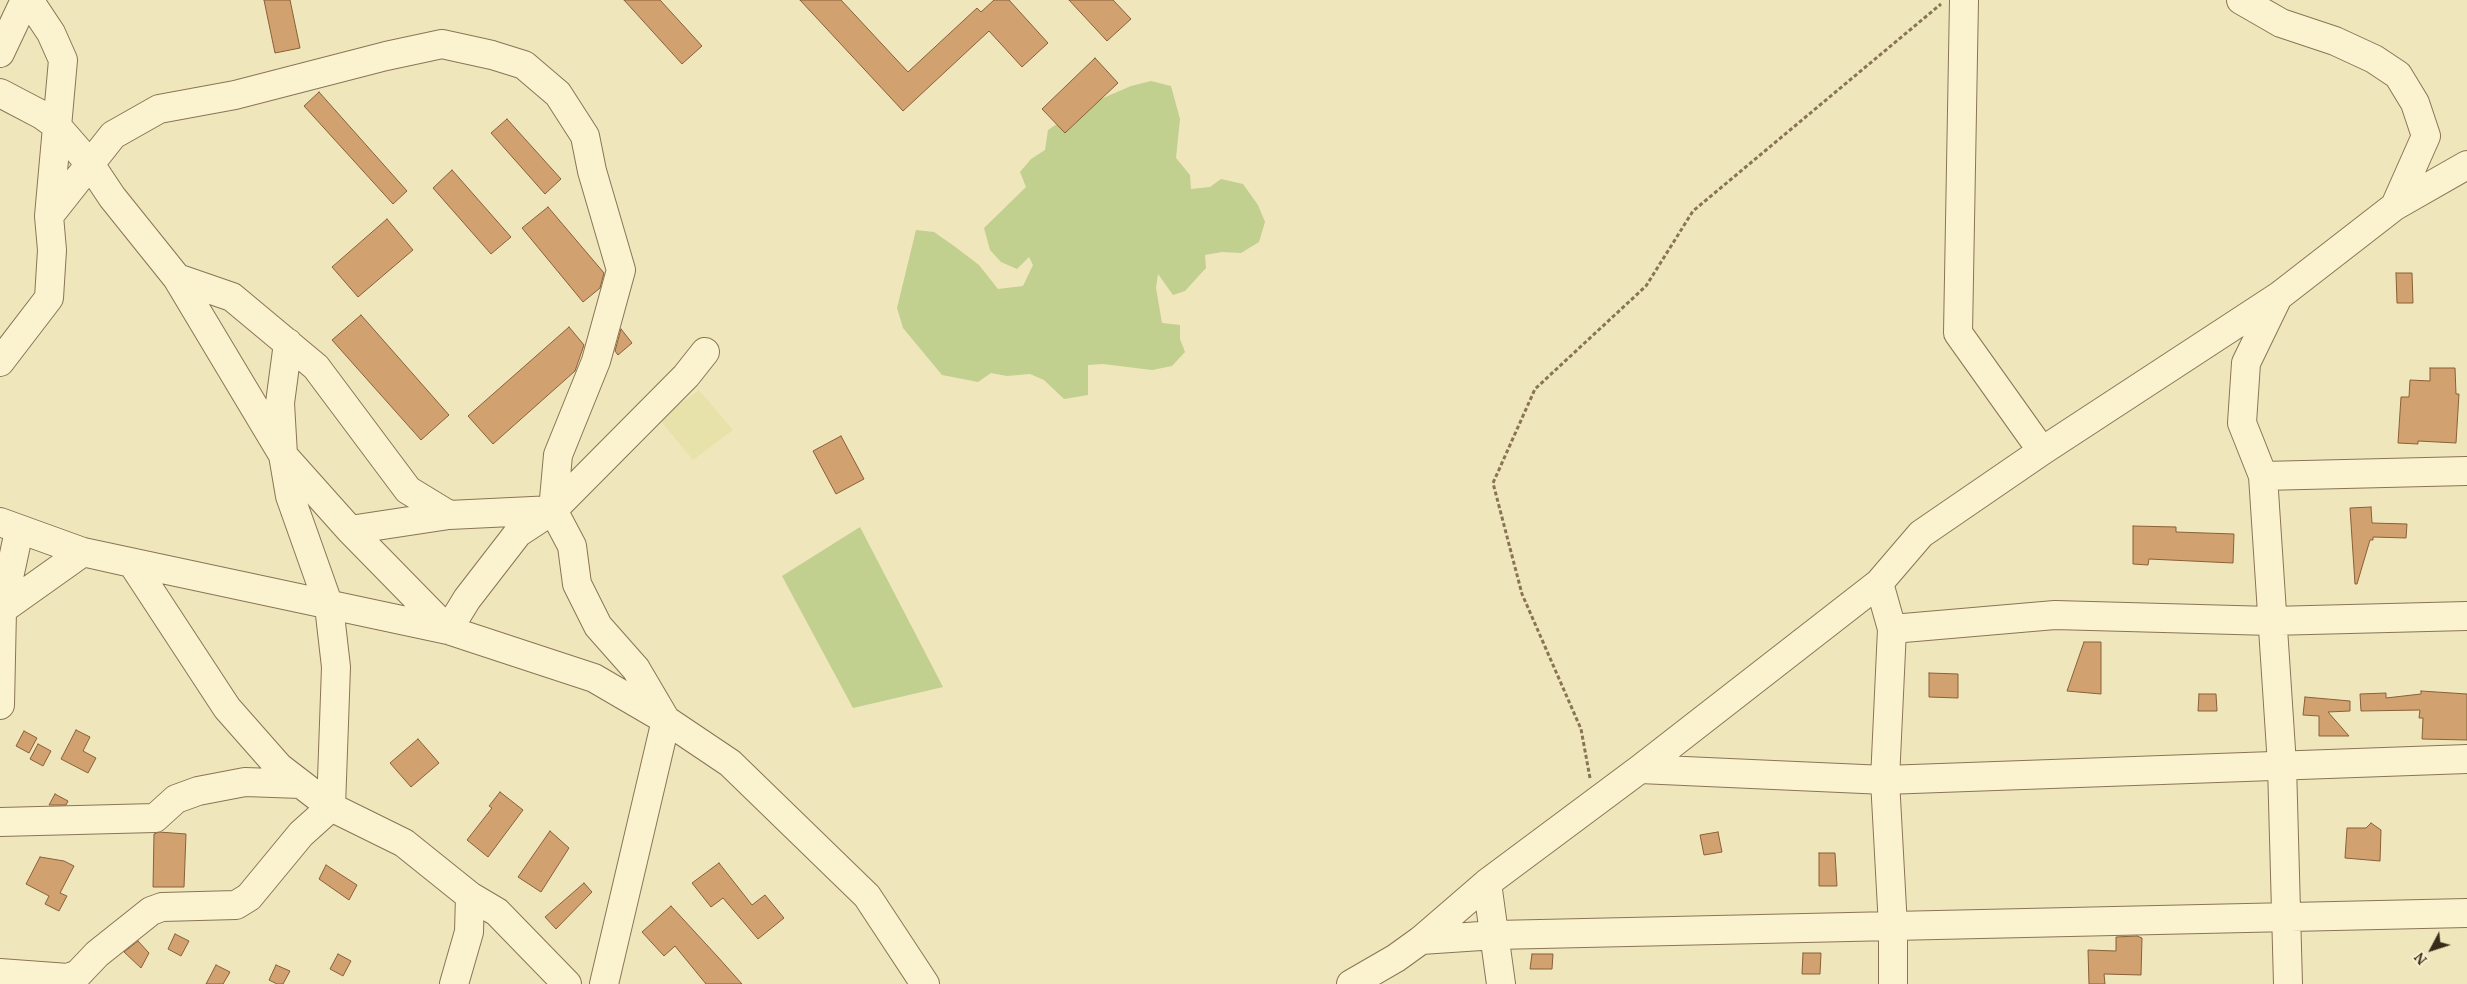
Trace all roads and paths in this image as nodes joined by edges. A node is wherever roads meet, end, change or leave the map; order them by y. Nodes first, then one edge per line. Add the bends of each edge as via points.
1 (25, 0) edge
2 (29, 0) edge
3 (1945, 0) edge
4 (1964, 0) edge
5 (2241, 0) edge
6 (0, 53) edge
7 (0, 93) edge
8 (56, 125) junction
9 (90, 164) junction
10 (2467, 165) edge
11 (2395, 206) junction
12 (49, 216) junction
13 (177, 278) junction
14 (2279, 296) junction
15 (288, 343) junction
16 (705, 352) dead end
17 (0, 362) edge
18 (2042, 452) junction
19 (283, 455) junction
20 (2467, 471) edge
21 (2262, 476) junction
22 (553, 510) junction
23 (449, 515) junction
24 (10, 526) edge
25 (350, 530) junction
26 (84, 552) junction
27 (1879, 584) junction
28 (329, 606) junction
29 (1, 607) edge
30 (2467, 616) edge
31 (2271, 621) junction
32 (1892, 628) junction
33 (448, 630) junction
34 (0, 705) edge
35 (666, 720) junction
36 (2467, 759) edge
37 (2282, 765) junction
38 (1640, 769) junction
39 (1885, 780) junction
40 (301, 784) junction
41 (1595, 802) junction
42 (331, 807) junction
43 (0, 822) edge
44 (1487, 882) junction
45 (470, 896) junction
46 (2467, 914) edge
47 (2287, 919) junction
48 (1893, 927) junction
49 (1496, 935) junction
50 (1422, 940) junction
51 (0, 973) edge
52 (454, 984) edge
53 (567, 984) edge
54 (604, 984) edge
55 (925, 984) edge
56 (1351, 984) edge
57 (1502, 984) edge
58 (1892, 984) edge
59 (2288, 984) edge

1 - 6 street
2 - 8 street via 51,33 63,60
3 - 41 path via 1693,211 1646,286 1535,390 1492,483 1522,594 1581,729
4 - 18 street via 1958,334
5 - 11 street via 2281,23 2335,41 2374,59 2398,75 2416,103 2426,136
7 - 8 street
8 - 9 street
8 - 12 street
9 - 12 street
9 - 13 street via 112,197
9 - 22 street via 114,135 159,109 235,95 386,56 442,44 524,65 558,94 585,136 621,270 596,361 558,455
10 - 11 street
11 - 14 street
12 - 17 street via 52,250 49,298
13 - 15 street via 232,296
13 - 19 street
14 - 18 street
14 - 21 street via 2246,363 2242,423
15 - 19 street via 280,403
15 - 23 street via 316,367 408,490
16 - 22 street via 686,376
18 - 27 street via 1921,534
19 - 25 street
19 - 28 street via 290,496
20 - 21 street
21 - 31 street
22 - 23 street
22 - 33 street via 518,533
22 - 35 street via 572,546 576,584 598,626 636,669
23 - 25 street
24 - 26 street
24 - 29 street
25 - 33 street
26 - 28 street
26 - 29 street
26 - 40 street via 132,564 227,708 279,767
27 - 32 street
27 - 38 street
28 - 33 street
28 - 42 street via 336,667
29 - 34 street
30 - 31 street
31 - 32 street via 2055,615
31 - 37 street
32 - 39 street
33 - 35 street via 594,678
35 - 54 street
35 - 55 street via 730,763 868,896
36 - 37 street
37 - 39 street
37 - 47 street
38 - 39 street
38 - 41 street
39 - 48 street
40 - 42 street
40 - 43 street via 245,782 198,791 176,799 155,818
41 - 44 street
42 - 45 street via 404,843
42 - 51 street via 301,834 249,897 236,905 162,907 151,911 97,954 78,974 68,978
44 - 49 street
44 - 50 street
45 - 52 street via 469,932
45 - 53 street via 497,912
46 - 47 street
47 - 48 street
47 - 59 street
48 - 49 street
48 - 58 street
49 - 50 street
49 - 57 street
50 - 56 street

